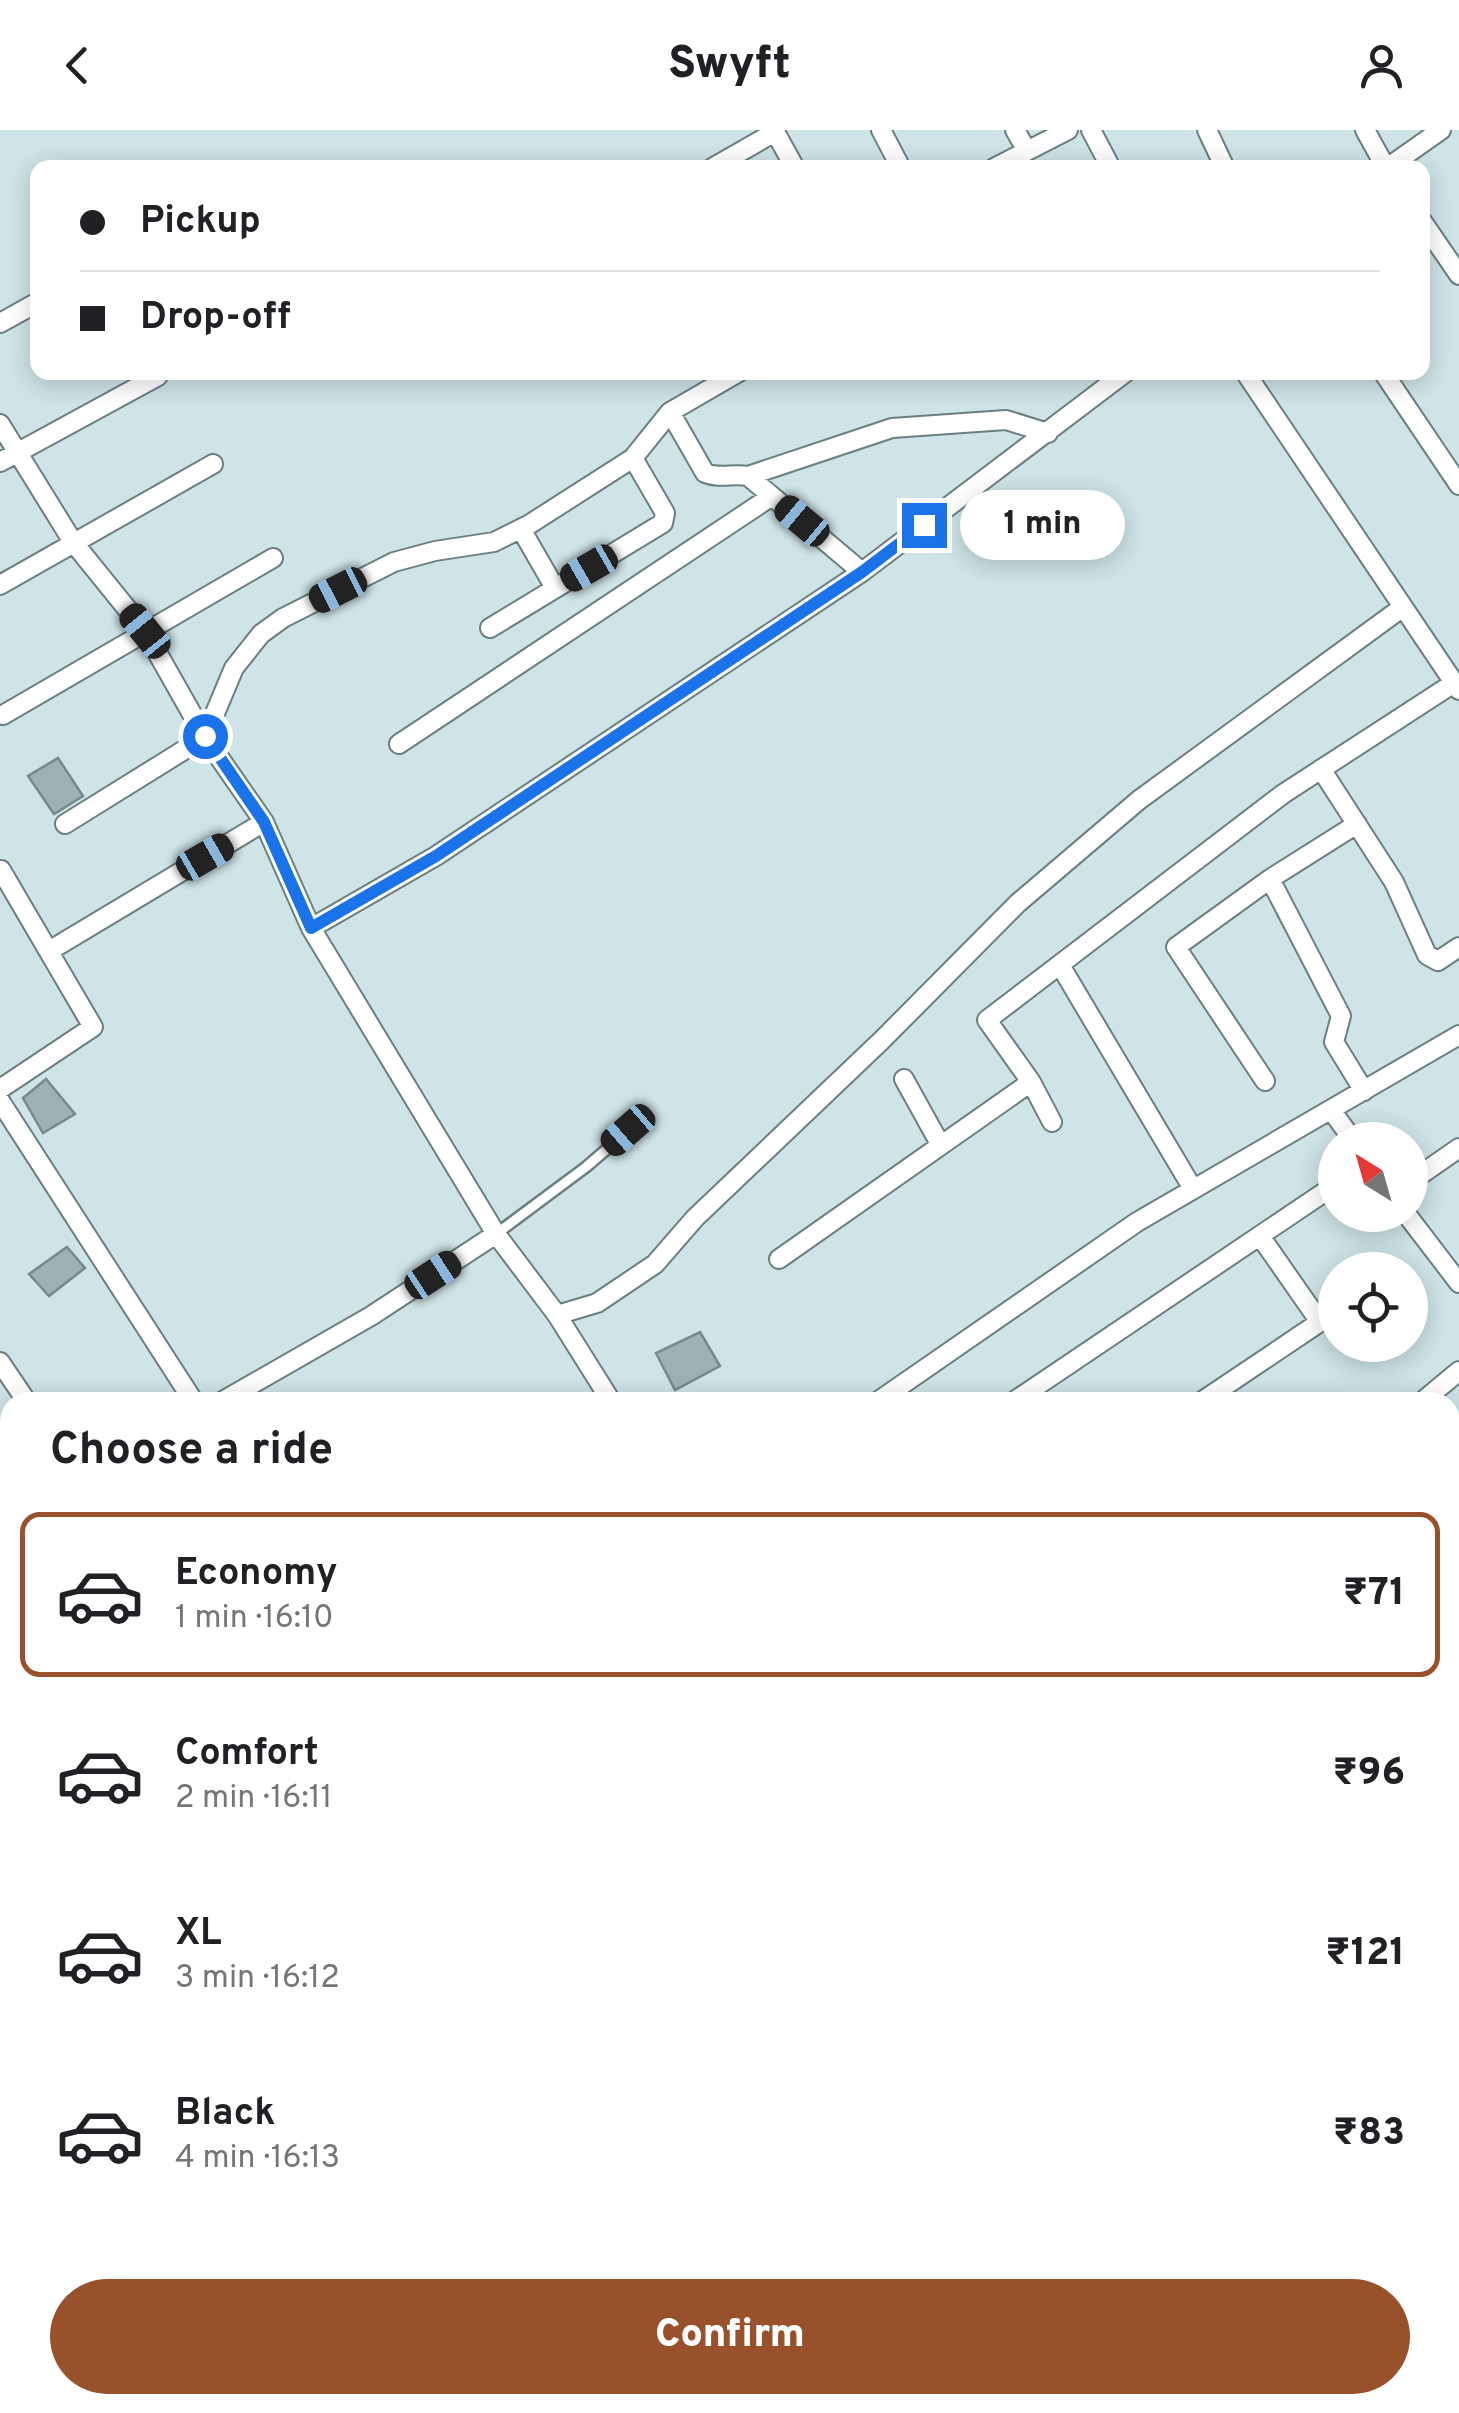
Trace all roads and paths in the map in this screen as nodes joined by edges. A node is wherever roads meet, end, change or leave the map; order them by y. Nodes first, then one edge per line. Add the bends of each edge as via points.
1 (881, 130) edge
2 (1015, 130) edge
3 (1068, 130) edge
4 (1091, 130) edge
5 (1207, 130) edge
6 (1364, 130) edge
7 (1440, 130) edge
8 (775, 131) edge
9 (1027, 151) junction
10 (726, 160) edge
11 (791, 160) edge
12 (897, 160) edge
13 (1010, 160) edge
14 (1104, 160) edge
15 (1221, 160) edge
16 (1382, 160) edge
17 (1398, 160) edge
18 (1430, 233) edge
19 (1459, 275) edge
20 (30, 306) edge
21 (0, 323) edge
22 (151, 380) edge
23 (725, 380) edge
24 (1116, 380) edge
25 (1250, 380) edge
26 (1388, 380) edge
27 (670, 412) junction
28 (0, 424) edge
29 (1048, 432) junction
30 (17, 452) junction
31 (633, 458) junction
32 (0, 462) edge
33 (212, 464) dead end
34 (748, 476) junction
35 (1459, 485) edge
36 (772, 496) junction
37 (520, 529) junction
38 (73, 542) junction
39 (273, 558) dead end
40 (862, 572) junction
41 (0, 585) edge
42 (556, 588) junction
43 (1403, 607) junction
44 (490, 628) dead end
45 (145, 631) junction
46 (1457, 686) edge
47 (3, 715) dead end
48 (205, 736) junction
49 (399, 744) dead end
50 (1322, 769) junction
51 (264, 822) junction
52 (64, 824) dead end
53 (1357, 824) junction
54 (1, 870) edge
55 (1270, 879) junction
56 (311, 928) junction
57 (1459, 947) edge
58 (50, 951) junction
59 (1060, 965) junction
60 (1459, 1034) edge
61 (904, 1079) dead end
62 (1030, 1082) junction
63 (1265, 1082) dead end
64 (0, 1088) edge
65 (1364, 1091) junction
66 (0, 1100) edge
67 (1331, 1110) junction
68 (1052, 1122) dead end
69 (1340, 1122) edge
70 (628, 1130) dead end
71 (940, 1144) junction
72 (1459, 1148) edge
73 (1428, 1170) edge
74 (1193, 1189) junction
75 (1318, 1197) edge
76 (1420, 1232) edge
77 (496, 1234) junction
78 (1260, 1236) junction
79 (779, 1259) dead end
80 (1456, 1274) edge
81 (557, 1315) junction
82 (0, 1362) edge
83 (1459, 1371) edge
84 (21, 1392) edge
85 (188, 1392) edge
86 (238, 1392) edge
87 (606, 1392) edge
88 (892, 1392) edge
89 (1029, 1392) edge
90 (1216, 1392) edge
91 (1434, 1392) edge

1 - 12 street
2 - 9 street
3 - 9 street
4 - 14 street
5 - 15 street
6 - 16 street
7 - 17 street
8 - 10 street
8 - 11 street
9 - 13 street
18 - 19 street
20 - 21 street
22 - 30 street
23 - 27 street
24 - 29 street
25 - 43 street
26 - 35 street
27 - 31 street
27 - 34 street via 705,473
28 - 30 street
29 - 34 street via 1006,420 892,428
29 - 40 street
30 - 32 street
30 - 38 street
31 - 37 street
31 - 42 street via 665,514 663,523
33 - 38 street
34 - 36 street
36 - 40 street
36 - 49 street
37 - 42 street
37 - 48 street via 494,542 394,562 283,618 234,668
38 - 41 street
38 - 45 street
39 - 45 street
40 - 56 street via 436,856
42 - 44 street
43 - 46 street
43 - 81 street via 1139,800 1018,903 694,1218 655,1264 597,1303
45 - 47 street
45 - 48 street
46 - 50 street
48 - 51 street
48 - 52 street
50 - 53 street
50 - 59 street
51 - 56 street
51 - 58 street
53 - 55 street
53 - 57 street via 1394,882 1427,955 1438,961
54 - 58 street
55 - 63 street via 1176,947
55 - 65 street via 1341,1016 1334,1042
56 - 77 street
58 - 64 street via 93,1027
59 - 62 street via 987,1020
59 - 74 street
60 - 65 street
61 - 71 street
62 - 68 street
62 - 71 street
65 - 67 street
66 - 85 street
67 - 69 street
67 - 74 street
70 - 77 lane
71 - 79 street
72 - 73 street
74 - 88 street
75 - 78 street
76 - 80 street
77 - 81 street
77 - 86 street
78 - 89 street
78 - 90 street via 1320,1322
81 - 87 street
82 - 84 street
83 - 91 street

